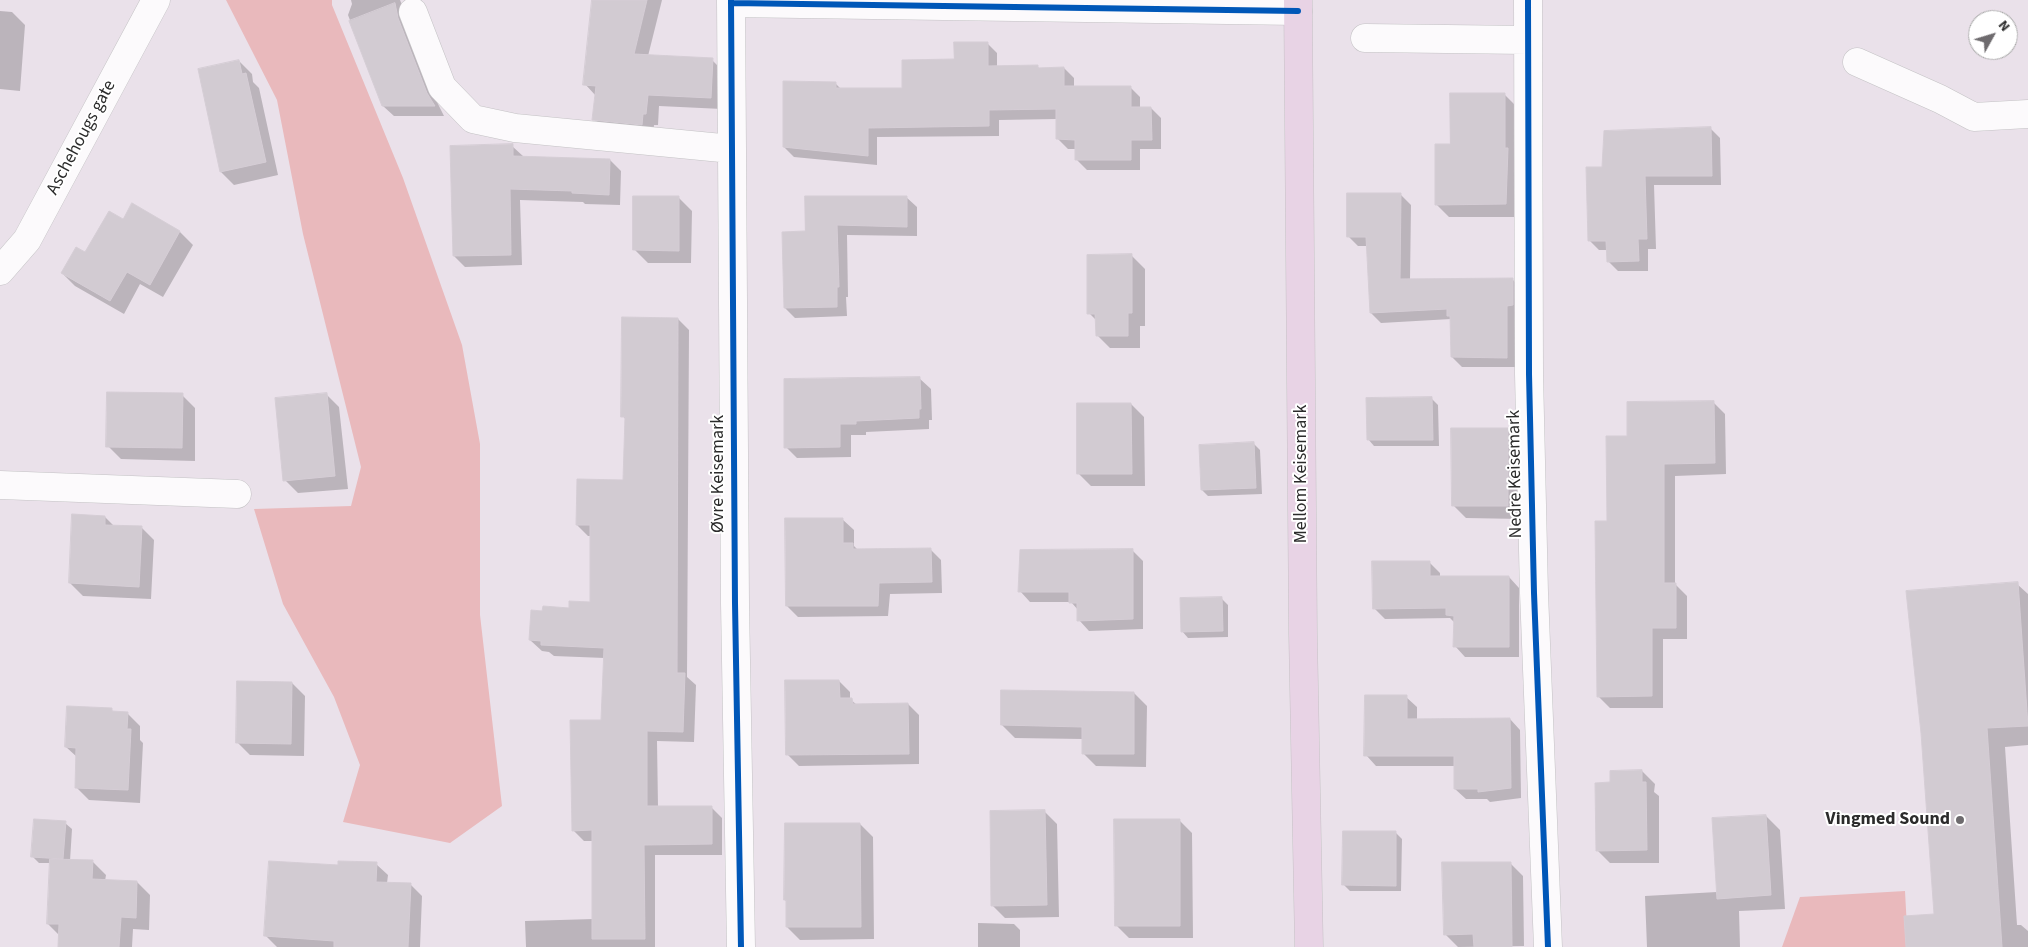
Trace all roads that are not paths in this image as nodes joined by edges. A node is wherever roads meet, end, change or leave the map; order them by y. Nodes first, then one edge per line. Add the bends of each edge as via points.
1 (156, 0) edge
2 (1528, 0) edge
3 (731, 2) edge
4 (1298, 6) edge
5 (414, 12) dead end
6 (1365, 38) dead end
7 (1527, 40) junction
8 (1857, 62) dead end
9 (2028, 114) edge
10 (732, 149) junction
11 (0, 271) edge
12 (0, 485) edge
13 (237, 494) dead end
14 (741, 947) edge
15 (1309, 947) edge
16 (1548, 947) edge

1 - 11 street, Aschehougs gate via 27,240
2 - 7 street, Nedre Keisemark
3 - 4 street
3 - 10 street, Øvre Keisemark
4 - 15 main road, Mellom Keisemark
5 - 10 street via 442,87 473,119 514,128
6 - 7 street
7 - 16 street, Nedre Keisemark via 1534,593
8 - 9 street via 1974,117
10 - 14 street, Øvre Keisemark
12 - 13 street

